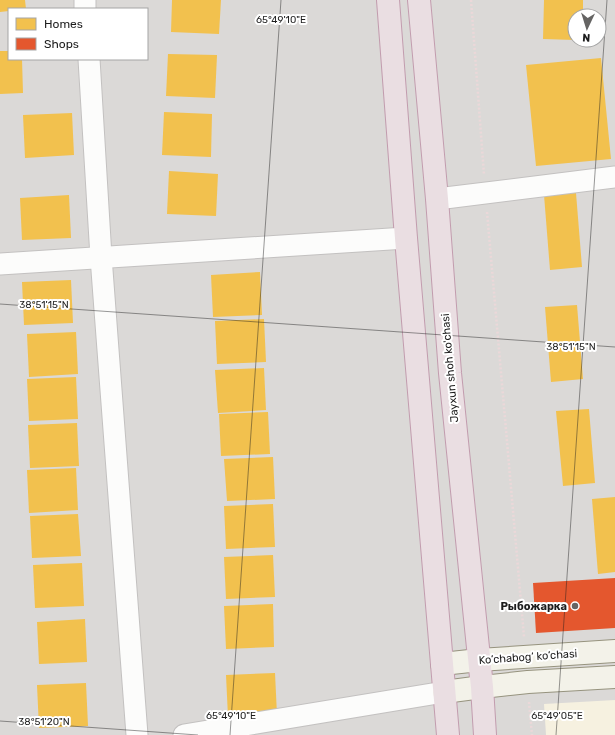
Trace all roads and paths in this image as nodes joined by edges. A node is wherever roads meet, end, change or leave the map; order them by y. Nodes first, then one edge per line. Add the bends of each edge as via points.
1 (388, 0) edge
2 (419, 0) edge
3 (471, 0) edge
4 (89, 60) edge
5 (615, 177) edge
6 (486, 193) junction
7 (437, 199) junction
8 (406, 238) junction
9 (101, 257) junction
10 (0, 264) edge
11 (615, 651) edge
12 (526, 657) junction
13 (480, 660) junction
14 (442, 664) junction
15 (615, 677) edge
16 (528, 682) junction
17 (482, 687) junction
18 (444, 692) junction
19 (137, 735) edge
20 (184, 735) edge
21 (448, 735) edge
22 (485, 735) edge
23 (532, 735) edge

1 - 8 highway
2 - 7 highway, Jayxun shoh ko'chasi
3 - 6 path
4 - 9 street
5 - 6 street
6 - 7 street
6 - 12 path
7 - 13 highway, Jayxun shoh ko'chasi via 450,373
8 - 9 street
8 - 14 highway
9 - 10 street
9 - 19 street
11 - 12 main road, Ko‘chabog‘ ko‘chasi
12 - 13 main road, Ko‘chabog‘ ko‘chasi
13 - 14 main road, Ko‘chabog‘ ko‘chasi
13 - 17 highway, Jayxun shoh ko'chasi
14 - 18 highway
15 - 16 main road
16 - 17 main road
16 - 23 path
17 - 18 main road
17 - 22 highway, Jayxun shoh ko'chasi
18 - 20 street
18 - 21 highway

